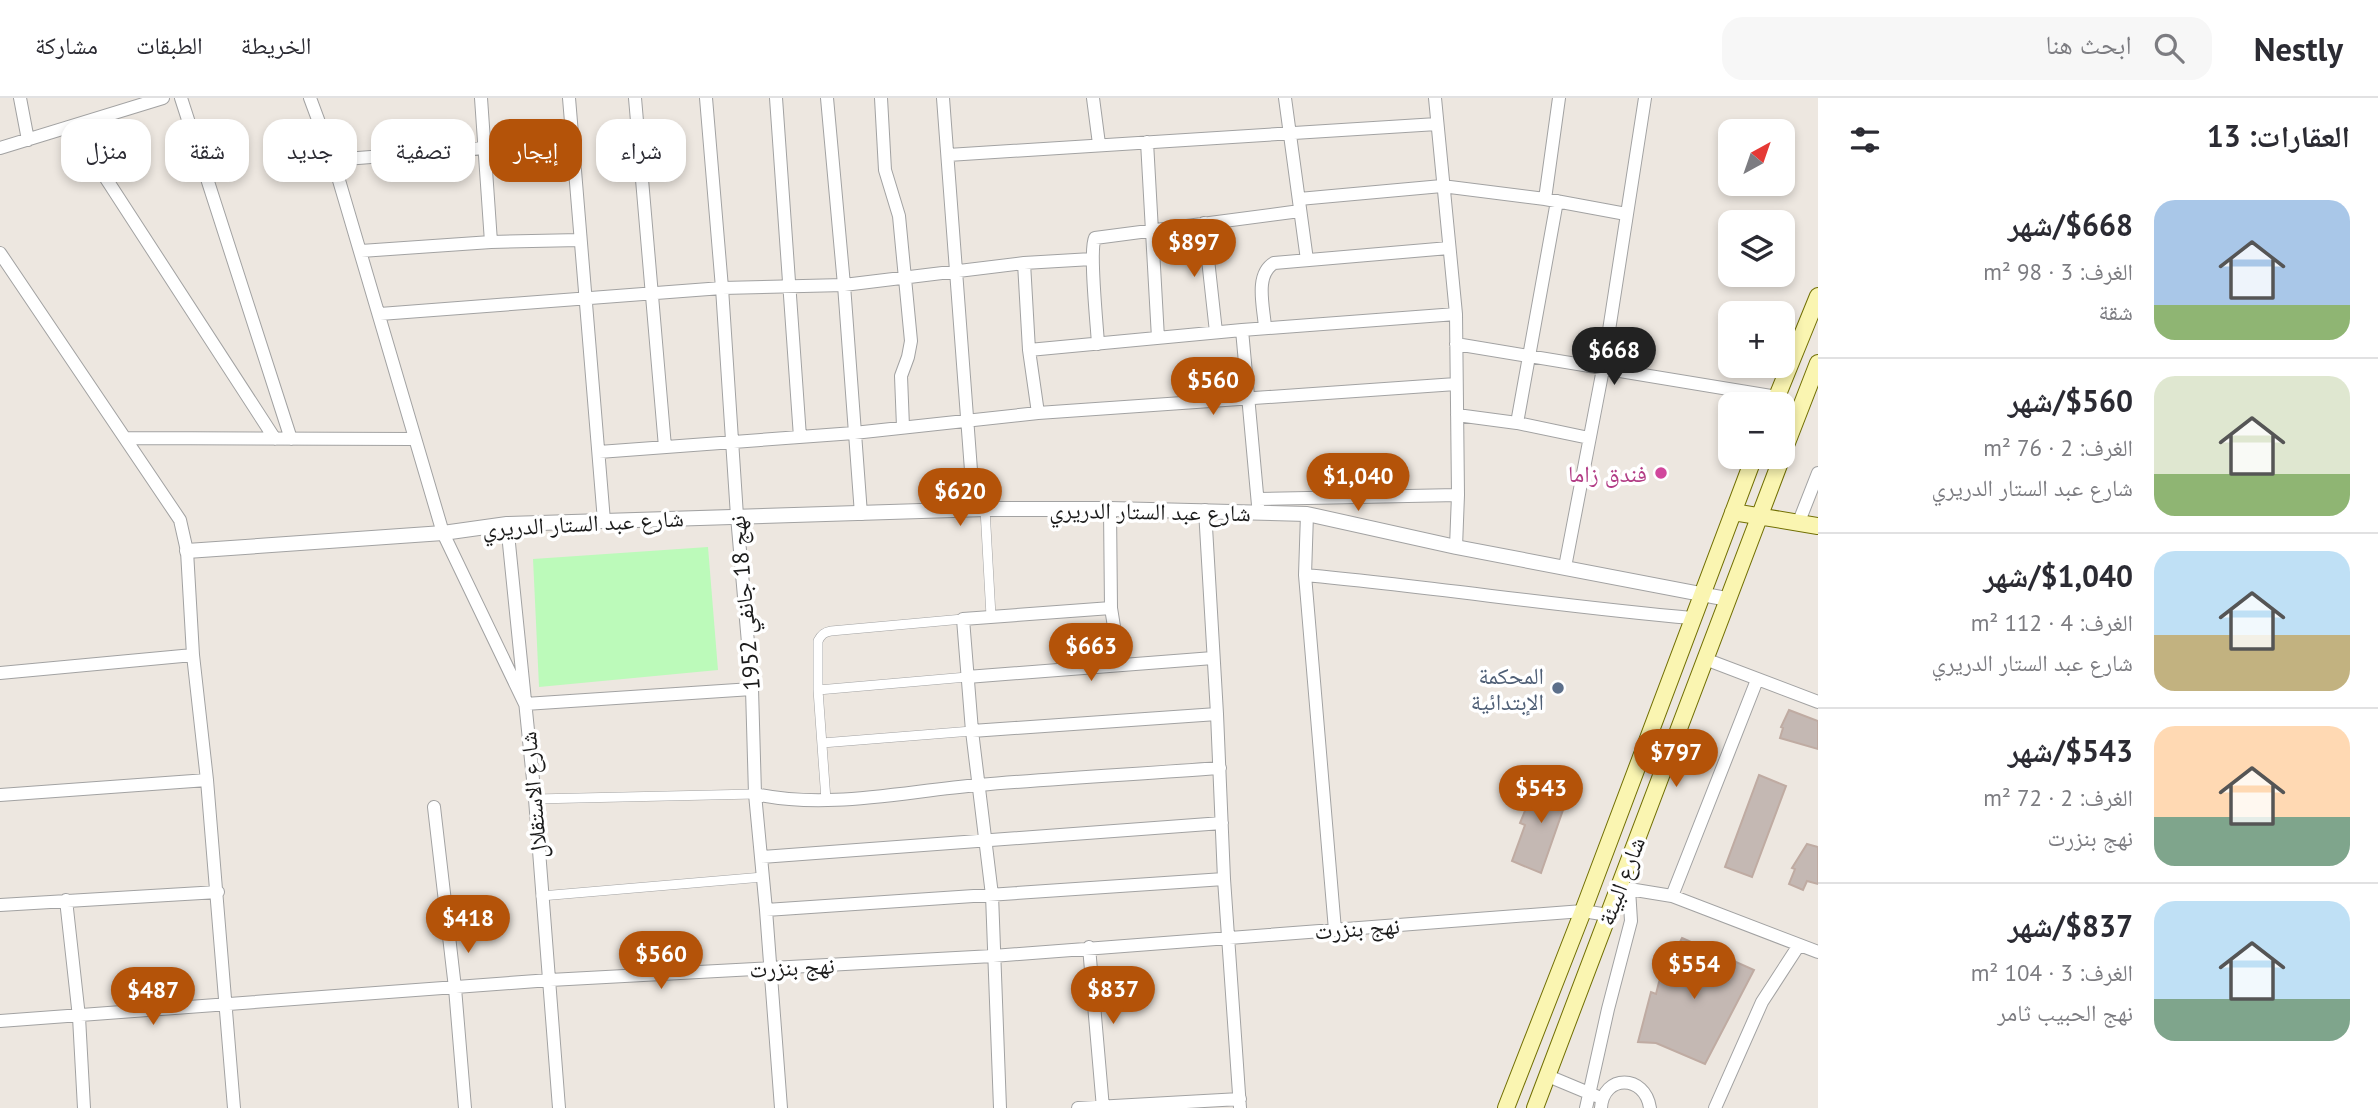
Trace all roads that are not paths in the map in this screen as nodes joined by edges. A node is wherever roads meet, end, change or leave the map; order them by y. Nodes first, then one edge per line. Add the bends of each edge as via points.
1 (20, 98) edge
2 (163, 98) edge
3 (181, 98) edge
4 (310, 98) edge
5 (481, 98) edge
6 (569, 98) edge
7 (635, 98) edge
8 (706, 98) edge
9 (776, 98) edge
10 (827, 98) edge
11 (881, 98) edge
12 (943, 98) edge
13 (1093, 98) edge
14 (1285, 98) edge
15 (1435, 98) edge
16 (1559, 98) edge
17 (1645, 98) edge
18 (95, 119) edge
19 (318, 119) edge
20 (1437, 124) junction
21 (61, 130) edge
22 (1290, 133) junction
23 (28, 140) junction
24 (1147, 142) junction
25 (1099, 144) junction
26 (0, 148) edge
27 (484, 148) junction
28 (948, 155) junction
29 (357, 158) edge
30 (108, 182) edge
31 (340, 182) edge
32 (1443, 186) junction
33 (1551, 200) junction
34 (1299, 205) junction
35 (1626, 214) junction
36 (1204, 223) junction
37 (1152, 229) junction
38 (580, 240) junction
39 (491, 242) junction
40 (1450, 248) junction
41 (361, 251) junction
42 (0, 253) edge
43 (1093, 259) junction
44 (1307, 260) junction
45 (1024, 263) junction
46 (957, 272) junction
47 (905, 276) junction
48 (844, 285) junction
49 (790, 286) junction
50 (722, 288) junction
51 (652, 294) junction
52 (1818, 296) edge
53 (584, 298) junction
54 (380, 314) junction
55 (1456, 314) junction
56 (1265, 328) junction
57 (1242, 330) junction
58 (1216, 332) junction
59 (1158, 338) junction
60 (1098, 344) junction
61 (1456, 344) junction
62 (1798, 345) junction
63 (1029, 350) junction
64 (1818, 352) edge
65 (1529, 356) junction
66 (1818, 363) edge
67 (1604, 369) junction
68 (1456, 384) junction
69 (1727, 392) edge
70 (1779, 392) edge
71 (1247, 398) junction
72 (1038, 412) junction
73 (1457, 415) junction
74 (967, 421) junction
75 (1795, 422) edge
76 (1517, 423) junction
77 (903, 427) junction
78 (854, 433) junction
79 (800, 437) junction
80 (126, 438) junction
81 (1590, 438) junction
82 (275, 439) junction
83 (291, 439) junction
84 (414, 439) junction
85 (733, 441) junction
86 (665, 447) junction
87 (599, 452) junction
88 (1749, 469) edge
89 (1777, 469) edge
90 (1818, 474) edge
91 (1458, 495) junction
92 (1259, 505) junction
93 (1110, 509) junction
94 (980, 510) junction
95 (1205, 510) junction
96 (1733, 512) junction
97 (861, 514) junction
98 (1307, 514) junction
99 (737, 516) junction
100 (1758, 518) junction
101 (604, 521) junction
102 (507, 524) junction
103 (1798, 524) junction
104 (1818, 526) edge
105 (443, 533) junction
106 (1456, 547) junction
107 (187, 551) junction
108 (1565, 566) junction
109 (1306, 575) junction
110 (1702, 594) junction
111 (1727, 599) junction
112 (1111, 608) junction
113 (991, 616) junction
114 (1692, 618) junction
115 (963, 619) junction
116 (192, 655) junction
117 (1213, 658) junction
118 (1705, 659) junction
119 (1120, 664) junction
120 (0, 673) edge
121 (967, 677) junction
122 (1757, 680) junction
123 (752, 689) junction
124 (818, 690) junction
125 (1818, 702) edge
126 (525, 704) junction
127 (1217, 714) junction
128 (972, 730) junction
129 (822, 743) junction
130 (1220, 768) junction
131 (208, 780) junction
132 (978, 785) junction
133 (755, 794) junction
134 (0, 795) edge
135 (535, 799) junction
136 (826, 800) junction
137 (434, 807) dead end
138 (1222, 823) junction
139 (984, 841) junction
140 (761, 857) junction
141 (763, 877) junction
142 (1224, 879) junction
143 (1624, 888) junction
144 (218, 892) junction
145 (992, 895) junction
146 (541, 896) junction
147 (1672, 896) junction
148 (66, 900) junction
149 (0, 905) edge
150 (766, 910) junction
151 (1583, 911) junction
152 (1608, 915) junction
153 (1335, 930) junction
154 (1227, 937) junction
155 (1799, 945) junction
156 (1089, 947) junction
157 (1818, 952) edge
158 (993, 956) junction
159 (771, 968) junction
160 (550, 980) junction
161 (455, 988) junction
162 (225, 1004) junction
163 (79, 1017) junction
164 (0, 1021) edge
165 (1548, 1076) junction
166 (1598, 1100) edge
167 (1240, 1103) edge
168 (1103, 1107) edge
169 (83, 1108) edge
170 (234, 1108) edge
171 (465, 1108) edge
172 (559, 1108) edge
173 (781, 1108) edge
174 (1000, 1108) edge
175 (1078, 1108) edge
176 (1506, 1108) edge
177 (1535, 1108) edge
178 (1586, 1108) edge
179 (1650, 1108) edge
180 (1715, 1108) edge

1 - 23 street
2 - 18 street
3 - 83 street
4 - 19 street
5 - 27 street
6 - 38 street
7 - 51 street
8 - 50 street, نهج 18 جانفي 1952
9 - 49 street
10 - 48 street
11 - 47 street via 885,170 898,207
12 - 28 street
13 - 25 street
14 - 22 street
15 - 20 street
16 - 33 street
17 - 35 street
20 - 22 street
20 - 32 street
21 - 23 street
22 - 24 street
22 - 34 street
23 - 26 street
24 - 25 street
24 - 37 street
25 - 28 street
27 - 29 street
27 - 39 street
28 - 46 street
30 - 82 street
31 - 41 street
32 - 33 street
32 - 34 street
32 - 40 street
33 - 35 street
33 - 65 street
34 - 36 street
34 - 44 street
35 - 67 street
36 - 37 street
36 - 58 street
37 - 43 street via 1097,236 1092,243
37 - 59 street
38 - 39 street
38 - 53 street
39 - 41 street
40 - 44 street
40 - 55 street
41 - 54 street
42 - 80 street
43 - 45 street
43 - 60 street
44 - 56 street via 1274,263 1266,269 1262,284
45 - 46 street
45 - 63 street
46 - 47 street
46 - 74 street
47 - 48 street
47 - 77 street via 911,341 901,376
48 - 49 street
48 - 78 street
49 - 50 street
49 - 79 street
50 - 51 street
50 - 85 street, نهج 18 جانفي 1952
51 - 53 street
51 - 86 street
52 - 62 main road
53 - 54 street
53 - 87 street
54 - 84 street
55 - 56 street
55 - 61 street
56 - 57 street
57 - 58 street
57 - 71 street
58 - 59 street
59 - 60 street
60 - 63 street
61 - 65 street
61 - 68 street
62 - 64 main road
62 - 70 main road
63 - 72 street
65 - 67 street
65 - 76 street
66 - 75 main road, شارع البيئة
67 - 69 street
67 - 81 street
68 - 71 street
68 - 73 street
71 - 72 street
71 - 92 street
72 - 74 street
73 - 76 street
73 - 91 street
74 - 77 street
74 - 94 street
76 - 81 street
77 - 78 street
78 - 79 street
78 - 97 street
79 - 85 street
80 - 82 street
80 - 107 street via 180,520
81 - 108 street
82 - 83 street
83 - 84 street
84 - 105 street
85 - 86 street
85 - 99 street, نهج 18 جانفي 1952
86 - 87 street
87 - 101 street
88 - 96 main road
89 - 100 main road, شارع البيئة
90 - 103 street
91 - 92 street
91 - 106 street
92 - 95 street, شارع عبد الستار الدريري
92 - 98 street, شارع عبد الستار الدريري
93 - 94 street, شارع عبد الستار الدريري
93 - 95 street, شارع عبد الستار الدريري
93 - 112 street
94 - 97 street, شارع عبد الستار الدريري
94 - 113 street
95 - 117 street
96 - 100 main road
96 - 110 main road
97 - 99 street, شارع عبد الستار الدريري
98 - 106 street, شارع عبد الستار الدريري
98 - 109 street
99 - 101 street, شارع عبد الستار الدريري
99 - 123 street, نهج 18 جانفي 1952
100 - 103 main road
100 - 111 main road, شارع البيئة
101 - 102 street, شارع عبد الستار الدريري
102 - 105 street, شارع عبد الستار الدريري
102 - 126 street, شارع الاستقلال
103 - 104 main road
105 - 107 street, شارع عبد الستار الدريري
105 - 126 street
106 - 108 street, شارع عبد الستار الدريري
107 - 116 street
108 - 110 street, شارع عبد الستار الدريري
109 - 114 street
109 - 153 street
110 - 111 street, شارع عبد الستار الدريري
110 - 114 main road
111 - 118 main road, شارع البيئة
112 - 113 street
112 - 119 street
113 - 115 street
114 - 151 main road
115 - 121 street
115 - 124 street via 825,632 818,641
116 - 120 street
116 - 131 street
117 - 119 street
117 - 127 street
118 - 122 street
118 - 143 main road, شارع البيئة
119 - 121 street
121 - 124 street
121 - 128 street
122 - 125 street
122 - 147 street
123 - 126 street
123 - 133 street, نهج 18 جانفي 1952
124 - 129 street
126 - 135 street, شارع الاستقلال
127 - 128 street
127 - 130 street
128 - 129 street
128 - 132 street
129 - 136 street
130 - 132 street
130 - 138 street
131 - 134 street
131 - 144 street
132 - 136 street
132 - 139 street
133 - 135 street
133 - 136 street
133 - 140 street, نهج 18 جانفي 1952
135 - 146 street, شارع الاستقلال
137 - 161 street
138 - 139 street
138 - 142 street
139 - 140 street
139 - 145 street
140 - 141 street, نهج 18 جانفي 1952
141 - 146 street
141 - 150 street, نهج 18 جانفي 1952
142 - 145 street
142 - 154 street
143 - 147 street
143 - 152 main road, شارع البيئة
143 - 166 street via 1631,921 1608,1009
144 - 148 street
144 - 162 street
145 - 150 street
145 - 158 street
146 - 160 street, شارع الاستقلال
147 - 155 street
148 - 149 street
148 - 163 street
150 - 159 street, نهج 18 جانفي 1952
151 - 152 street, نهج بنزرت
151 - 153 street, نهج بنزرت
151 - 176 main road
152 - 165 main road, شارع البيئة
153 - 154 street, نهج بنزرت
154 - 156 street, نهج بنزرت
154 - 167 street
155 - 157 street
155 - 180 street via 1762,1002
156 - 158 street, نهج بنزرت
156 - 168 street
158 - 159 street, نهج بنزرت
158 - 174 street
159 - 160 street, نهج بنزرت
159 - 173 street, نهج 18 جانفي 1952
160 - 161 street, نهج بنزرت
160 - 172 street, شارع الاستقلال
161 - 162 street, نهج بنزرت
161 - 171 street
162 - 163 street, نهج بنزرت
162 - 170 street
163 - 164 street, نهج بنزرت
163 - 169 street
165 - 166 street
165 - 177 main road, شارع البيئة
166 - 178 street
166 - 179 street via 1608,1089 1626,1082 1643,1090
167 - 168 street
168 - 175 street

